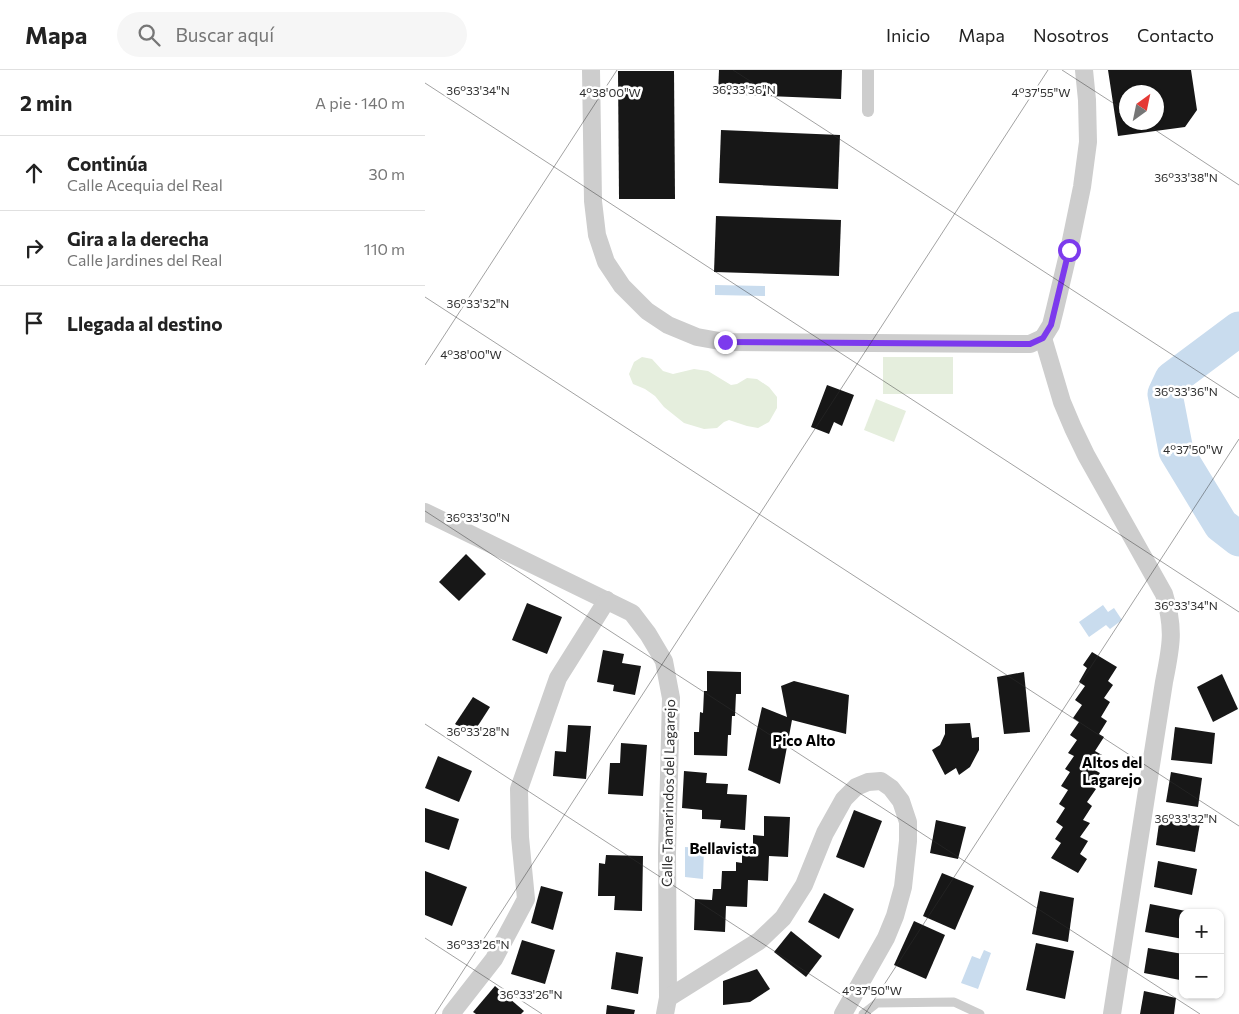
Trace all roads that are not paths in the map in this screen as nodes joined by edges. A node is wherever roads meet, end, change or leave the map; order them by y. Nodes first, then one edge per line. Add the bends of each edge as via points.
1 (591, 70) edge
2 (868, 70) edge
3 (1084, 70) edge
4 (868, 111) dead end
5 (1043, 338) junction
6 (426, 514) edge
7 (607, 600) junction
8 (666, 1006) edge
9 (451, 1014) edge
10 (843, 1014) edge
11 (863, 1014) edge
12 (980, 1014) edge
13 (1113, 1014) edge

1 - 5 street via 593,201 597,235 606,262 622,286 647,311 669,325 697,337 725,342 1030,344
2 - 4 street
3 - 5 street via 1088,142 1082,187 1051,325
5 - 13 street via 1073,428 1164,594 1169,609 1171,648
6 - 7 street, Calle Tamarindos del Lagarejo
7 - 8 street, Calle Tamarindos del Lagarejo via 632,613 648,634 663,661 671,698
7 - 9 street via 558,678 519,789 526,899 494,959
8 - 10 street via 759,941 783,918 804,885 825,833 844,799 857,787 868,782 881,782 891,788 901,801 907,822 903,887 886,938
11 - 12 lane via 877,1002 954,1002

